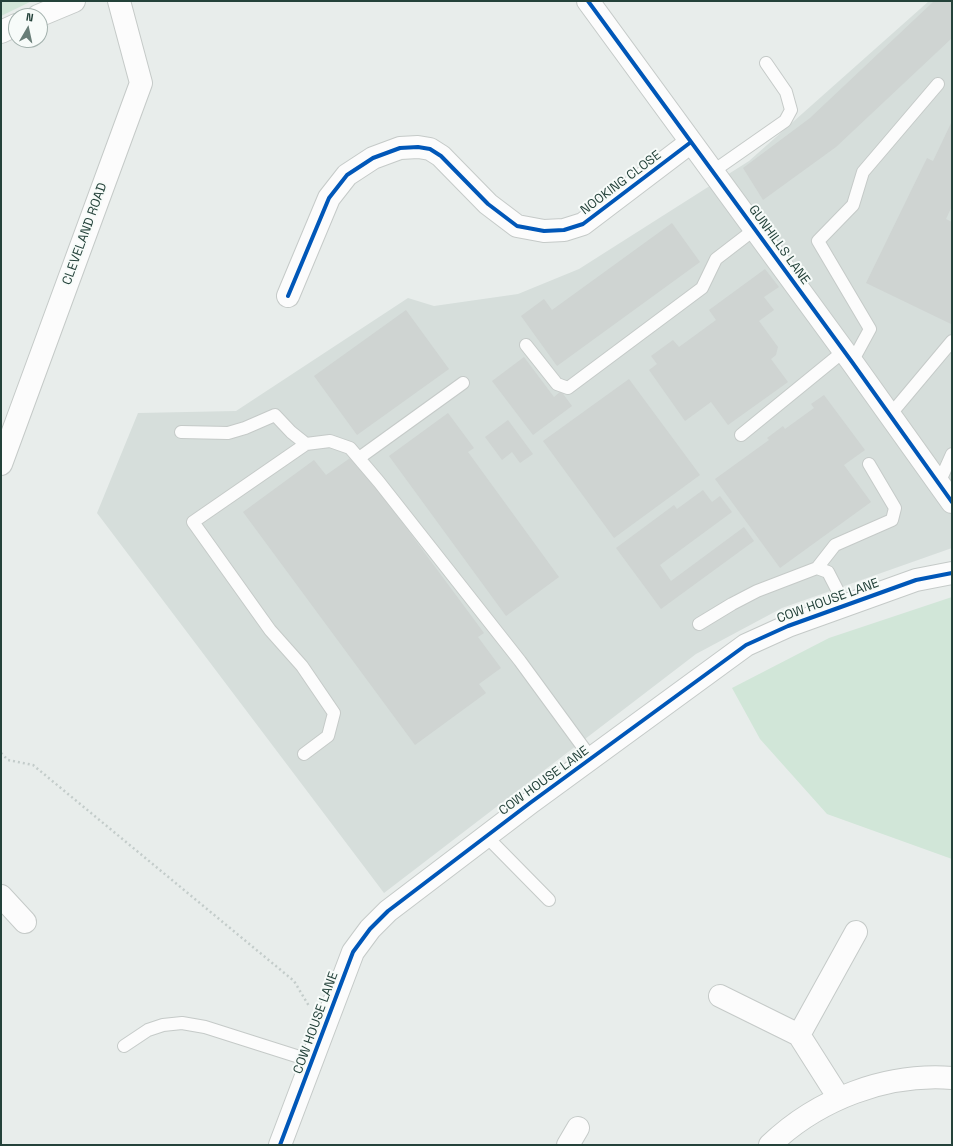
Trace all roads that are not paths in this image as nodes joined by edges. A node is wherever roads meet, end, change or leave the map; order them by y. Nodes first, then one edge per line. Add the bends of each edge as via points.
1 (74, 1) edge
2 (119, 1) edge
3 (588, 1) edge
4 (48, 12) edge
5 (766, 63) dead end
6 (938, 84) dead end
7 (691, 142) junction
8 (712, 172) junction
9 (755, 229) junction
10 (288, 296) dead end
11 (952, 341) edge
12 (526, 345) dead end
13 (848, 356) junction
14 (463, 383) dead end
15 (890, 415) junction
16 (181, 432) dead end
17 (741, 435) dead end
18 (306, 444) junction
19 (952, 454) edge
20 (359, 458) junction
21 (1, 464) edge
22 (869, 464) dead end
23 (938, 483) junction
24 (952, 502) edge
25 (817, 568) junction
26 (952, 573) edge
27 (845, 605) junction
28 (699, 624) dead end
29 (304, 754) dead end
30 (591, 758) junction
31 (486, 836) junction
32 (1, 896) edge
33 (549, 900) dead end
34 (25, 922) dead end
35 (856, 932) dead end
36 (720, 996) dead end
37 (799, 1036) junction
38 (124, 1046) dead end
39 (312, 1061) junction
40 (952, 1078) edge
41 (840, 1098) junction
42 (280, 1145) edge
43 (770, 1145) edge

1 - 4 street
2 - 21 street, CLEVELAND ROAD via 141,83
3 - 7 street, GUNHILLS LANE
5 - 8 lane via 786,92 791,110 785,121
6 - 13 lane via 863,172 853,205 818,241 870,329
7 - 8 street, GUNHILLS LANE
7 - 10 street, NOOKING CLOSE via 583,224 564,230 544,231 517,226 488,204 441,156 430,150 400,148 373,158 347,175 329,198
8 - 9 street, GUNHILLS LANE
9 - 12 lane via 716,259 702,288 568,388 557,384
9 - 13 street, GUNHILLS LANE
11 - 15 lane
13 - 15 street, GUNHILLS LANE
13 - 17 lane
14 - 20 lane
15 - 23 street, GUNHILLS LANE
16 - 18 lane via 228,434 275,414
18 - 20 lane via 330,441 350,448
18 - 29 lane via 193,522 270,630 302,666 334,713 328,736
19 - 23 lane
20 - 30 lane via 520,662
22 - 25 lane via 895,508 892,520 834,545
23 - 24 street, GUNHILLS LANE
25 - 27 lane via 828,572
25 - 28 lane via 758,591
26 - 27 street, COW HOUSE LANE via 916,580
27 - 30 street, COW HOUSE LANE via 746,645
30 - 31 street, COW HOUSE LANE
31 - 33 lane
31 - 39 street, COW HOUSE LANE via 388,911 370,929 353,952
32 - 34 street
35 - 37 street
36 - 37 street
37 - 41 street
38 - 39 lane via 148,1030 182,1023 205,1027
39 - 42 street, COW HOUSE LANE
40 - 41 street via 907,1079 874,1086
41 - 43 street via 808,1115 783,1132

